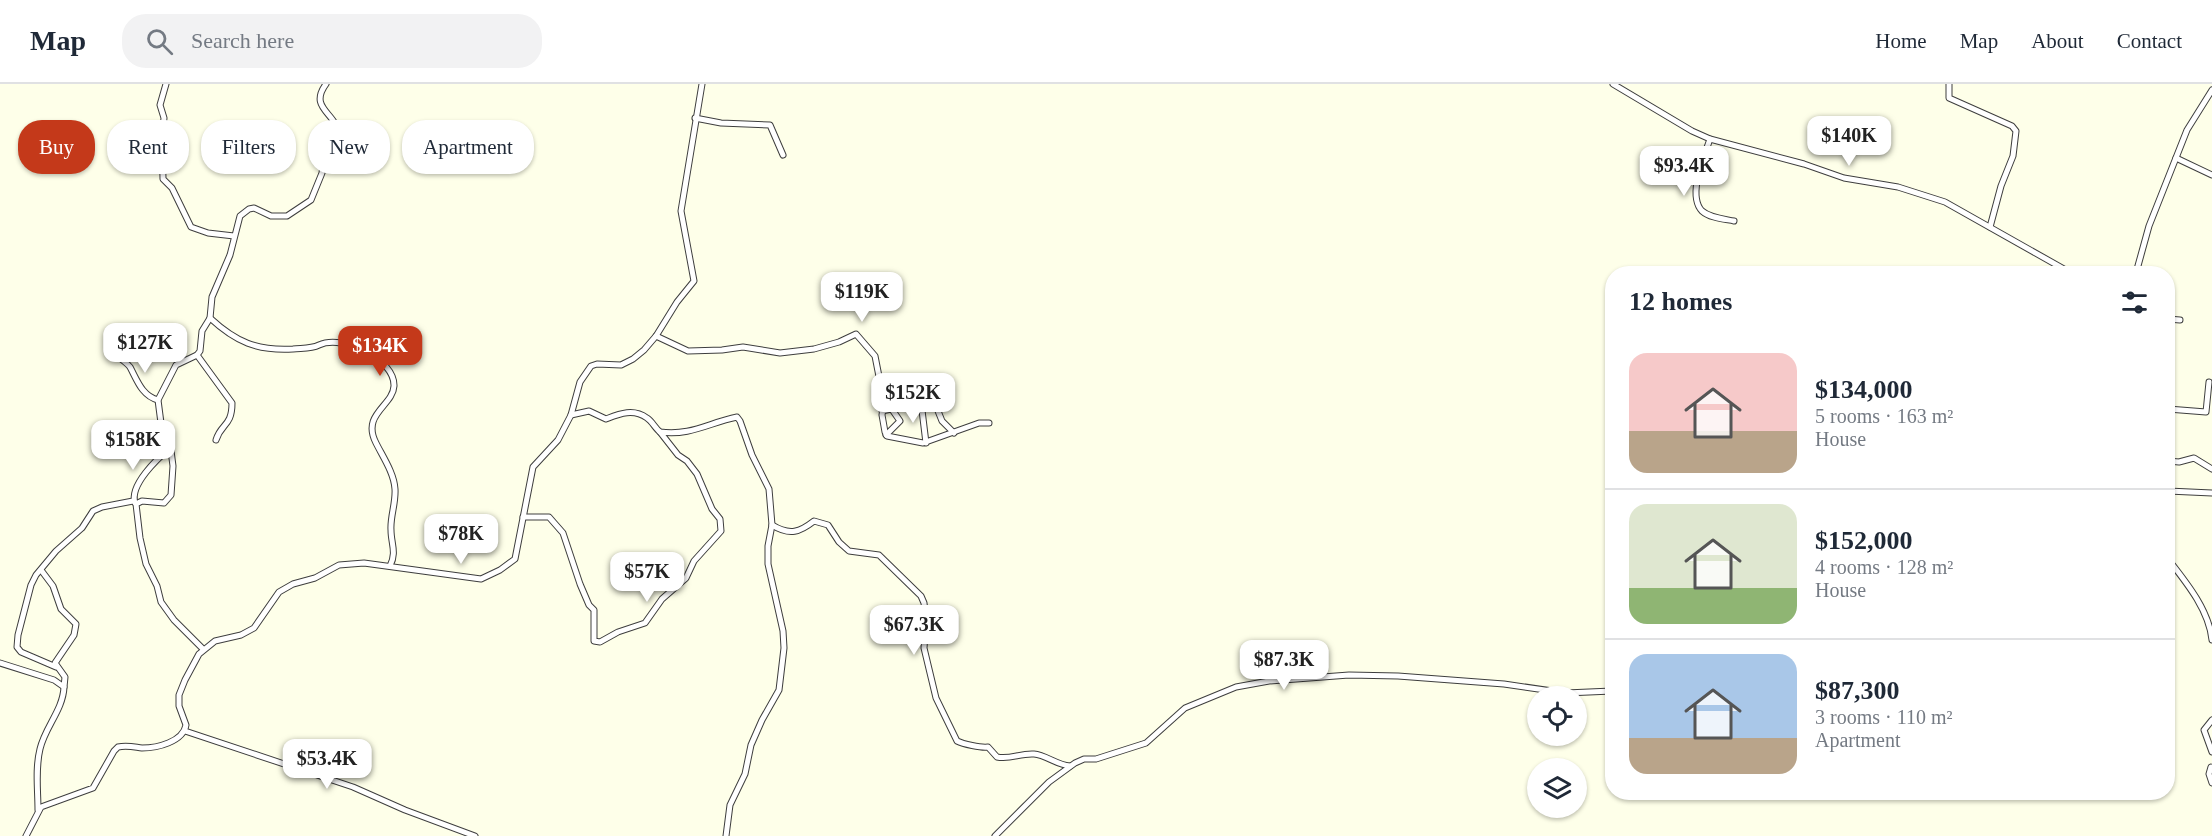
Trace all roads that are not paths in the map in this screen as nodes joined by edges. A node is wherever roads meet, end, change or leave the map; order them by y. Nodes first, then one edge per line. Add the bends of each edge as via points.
1 (166, 84) edge
2 (326, 84) edge
3 (702, 84) edge
4 (1613, 84) edge
5 (1949, 84) edge
6 (2212, 90) edge
7 (695, 118) junction
8 (1710, 139) junction
9 (783, 154) dead end
10 (2176, 158) junction
11 (2212, 175) edge
12 (1734, 221) dead end
13 (1990, 227) junction
14 (234, 236) junction
15 (2059, 266) edge
16 (2138, 266) edge
17 (210, 318) junction
18 (2175, 319) edge
19 (2180, 320) dead end
20 (656, 336) junction
21 (133, 344) dead end
22 (197, 356) junction
23 (2209, 382) dead end
24 (158, 400) junction
25 (921, 402) junction
26 (891, 408) junction
27 (2175, 410) edge
28 (882, 411) junction
29 (570, 416) junction
30 (989, 423) dead end
31 (660, 432) junction
32 (954, 433) junction
33 (886, 435) junction
34 (216, 440) dead end
35 (926, 443) junction
36 (171, 447) junction
37 (2175, 462) edge
38 (2212, 470) edge
39 (2175, 491) edge
40 (2212, 493) edge
41 (135, 503) junction
42 (523, 517) junction
43 (772, 525) junction
44 (390, 566) junction
45 (2175, 569) edge
46 (41, 570) junction
47 (2212, 640) edge
48 (203, 650) junction
49 (0, 663) edge
50 (56, 667) junction
51 (64, 687) junction
52 (1605, 691) edge
53 (2212, 720) edge
54 (184, 730) junction
55 (2212, 752) edge
56 (1071, 765) junction
57 (2211, 767) edge
58 (2212, 783) edge
59 (38, 810) junction
60 (26, 836) edge
61 (475, 836) edge
62 (726, 836) edge
63 (995, 836) edge

1 - 14 street via 160,105 164,118 164,179 191,227
2 - 14 street via 320,101 336,125 338,137 324,158 311,200 286,216 249,209 240,216
3 - 7 street
4 - 8 street
5 - 13 street via 1949,98 2016,130 2013,156
6 - 10 street via 2187,130
7 - 9 street via 770,125
7 - 20 street via 681,211 694,281
8 - 12 street via 1696,197 1702,211
8 - 13 street via 1844,178 1927,195
10 - 11 street
10 - 16 street
13 - 15 street
14 - 17 street via 212,297
17 - 22 street via 202,331
17 - 44 street via 237,339 264,349 342,343 363,348 390,371 394,391 378,411 373,431 395,489 391,531 395,550
18 - 19 street
20 - 28 street via 685,350 739,347 780,353 814,349 856,334 875,356
20 - 29 street via 627,363 591,366 577,387
21 - 24 street via 119,346 119,357 147,395
22 - 24 street via 176,365
22 - 34 street via 232,403 228,423
23 - 27 street via 2206,412
24 - 36 street via 161,423
25 - 26 street
25 - 32 street via 936,406 942,421
25 - 35 street
26 - 28 street
26 - 33 street via 900,421
28 - 33 street
29 - 31 street via 589,411 607,419 632,412 646,417
29 - 42 street via 553,446 533,467
30 - 32 street
31 - 42 street via 697,474 722,528 694,561 686,578 670,590 643,624 594,641 594,612 562,531 549,517
31 - 43 street via 681,434 738,418 768,485
32 - 35 street
33 - 35 street
36 - 41 street via 145,474 136,489
36 - 41 street via 169,499 164,503
37 - 38 street via 2194,458
39 - 40 street
41 - 46 street via 93,511
41 - 48 street via 146,564 161,602
42 - 44 street via 515,559 484,578
43 - 56 street via 796,531 806,529 814,521 826,524 844,547 854,553 879,555 921,596 926,620 924,648 936,698 957,741 988,747 997,757 1035,754
43 - 62 street via 768,564 783,638 781,683 751,745 746,772 730,805
44 - 48 street via 345,564 293,584 279,591 254,628 215,641
45 - 47 street via 2194,596
46 - 50 street via 61,609 76,624
46 - 50 street via 31,585 17,647
48 - 54 street via 179,695
49 - 51 street via 54,680
50 - 51 street via 64,677
51 - 59 street via 61,704 39,752
52 - 56 street via 1566,693 1398,676 1328,675 1269,681 1236,687 1185,708 1146,743
53 - 55 street via 2204,730
54 - 59 street via 159,746 118,747 93,788
54 - 61 street via 353,787
56 - 63 street
57 - 58 street
59 - 60 street

